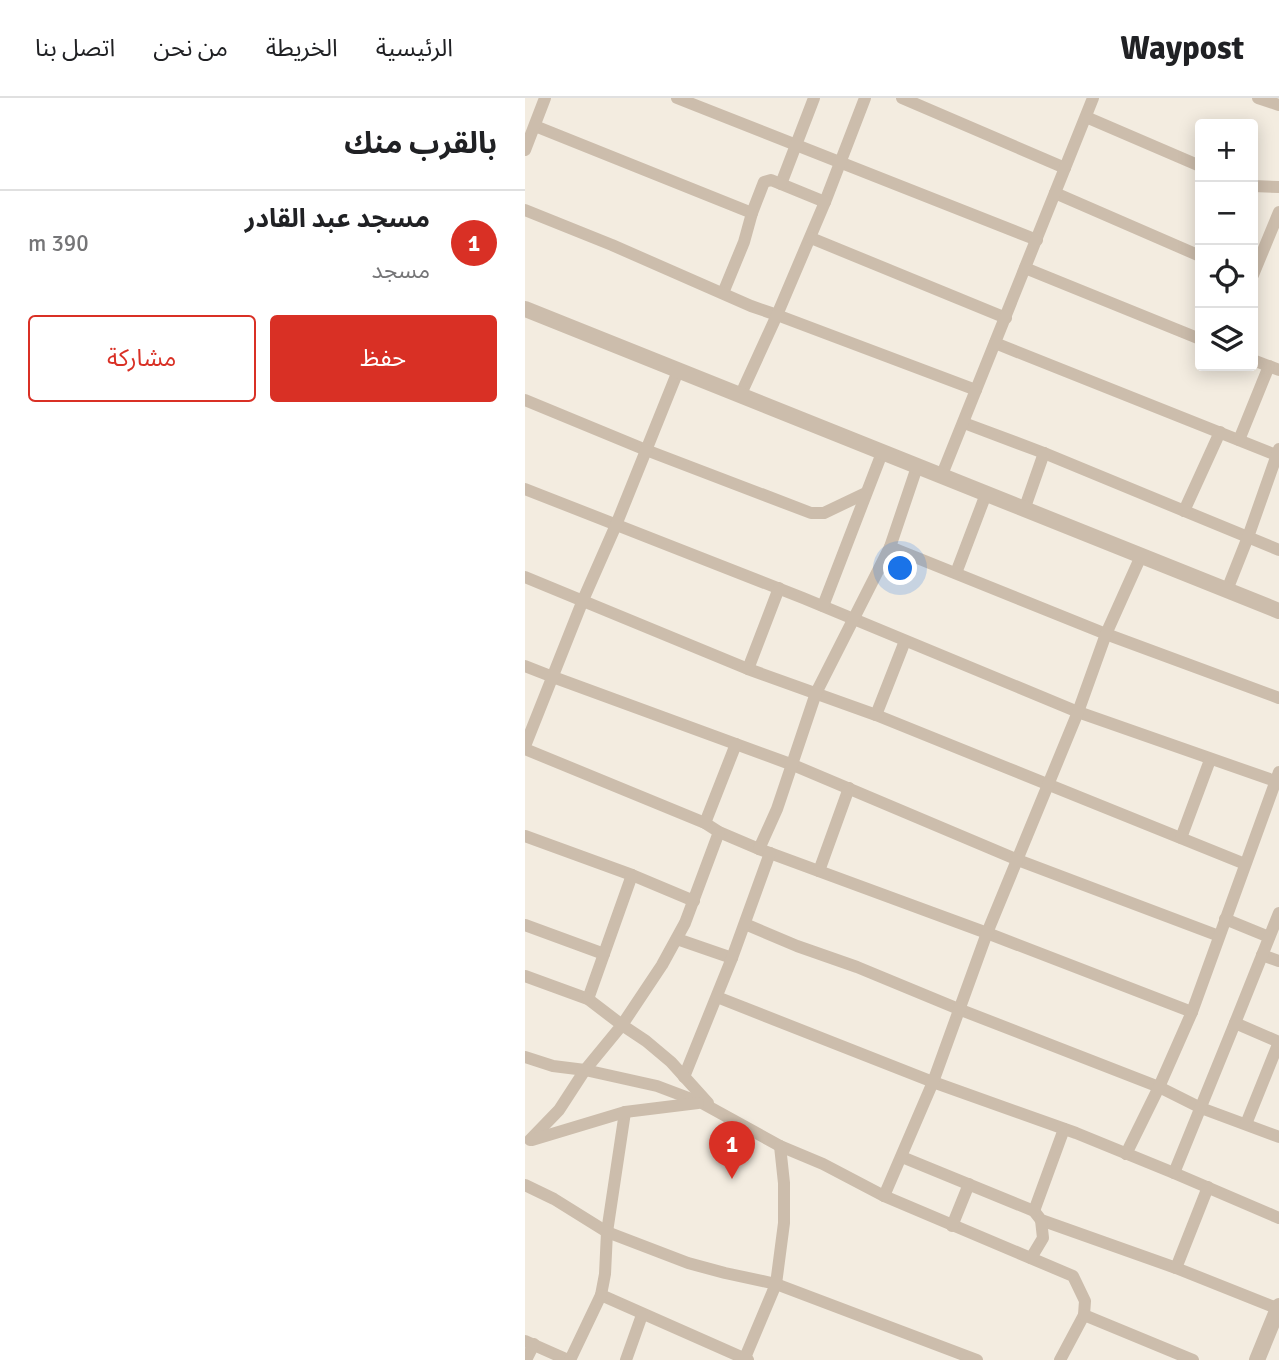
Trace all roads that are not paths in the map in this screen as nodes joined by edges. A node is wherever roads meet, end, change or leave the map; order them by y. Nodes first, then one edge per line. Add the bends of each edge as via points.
1 (545, 98) edge
2 (677, 98) edge
3 (814, 98) edge
4 (865, 98) edge
5 (902, 98) edge
6 (1093, 98) edge
7 (1086, 117) junction
8 (535, 127) junction
9 (795, 145) junction
10 (525, 150) edge
11 (840, 163) junction
12 (1195, 164) edge
13 (1065, 168) junction
14 (781, 184) junction
15 (1258, 186) edge
16 (1279, 187) edge
17 (1055, 193) junction
18 (825, 202) junction
19 (525, 210) edge
20 (1279, 212) edge
21 (752, 213) junction
22 (811, 238) junction
23 (1037, 240) junction
24 (1195, 254) edge
25 (1258, 263) edge
26 (1025, 268) junction
27 (723, 293) junction
28 (525, 309) edge
29 (777, 316) junction
30 (1006, 318) junction
31 (1195, 337) edge
32 (995, 343) junction
33 (1274, 368) edge
34 (678, 371) junction
35 (977, 390) junction
36 (740, 396) junction
37 (525, 400) edge
38 (964, 423) junction
39 (1220, 432) junction
40 (1239, 440) junction
41 (646, 450) junction
42 (1278, 452) edge
43 (882, 453) junction
44 (1044, 453) junction
45 (917, 467) junction
46 (941, 477) junction
47 (525, 489) edge
48 (866, 493) junction
49 (986, 494) junction
50 (1024, 509) junction
51 (1184, 511) junction
52 (616, 525) junction
53 (1248, 537) junction
54 (890, 547) junction
55 (1279, 550) edge
56 (1141, 555) junction
57 (955, 573) junction
58 (525, 577) edge
59 (779, 588) junction
60 (1227, 590) junction
61 (583, 600) junction
62 (823, 606) junction
63 (1279, 611) edge
64 (855, 619) junction
65 (1106, 634) junction
66 (905, 641) junction
67 (525, 666) edge
68 (748, 669) junction
69 (553, 677) junction
70 (816, 693) junction
71 (1279, 698) edge
72 (1078, 712) junction
73 (876, 715) junction
74 (736, 744) junction
75 (525, 747) edge
76 (1210, 760) junction
77 (793, 765) junction
78 (1277, 777) edge
79 (1047, 784) junction
80 (849, 788) junction
81 (705, 823) junction
82 (719, 832) junction
83 (525, 836) edge
84 (1181, 838) junction
85 (765, 851) junction
86 (1018, 860) junction
87 (1245, 864) junction
88 (818, 871) junction
89 (632, 875) junction
90 (694, 901) junction
91 (1279, 913) edge
92 (1225, 919) junction
93 (525, 925) edge
94 (745, 925) junction
95 (987, 933) junction
96 (1219, 936) junction
97 (1269, 937) junction
98 (677, 939) junction
99 (604, 954) junction
100 (1262, 955) junction
101 (732, 958) junction
102 (1279, 961) edge
103 (525, 975) edge
104 (717, 997) junction
105 (589, 999) junction
106 (961, 1010) junction
107 (1192, 1012) junction
108 (1235, 1023) junction
109 (622, 1025) junction
110 (1279, 1042) edge
111 (525, 1057) edge
112 (585, 1070) junction
113 (684, 1077) junction
114 (933, 1082) junction
115 (1159, 1087) junction
116 (707, 1106) junction
117 (1201, 1108) junction
118 (625, 1112) junction
119 (1246, 1124) junction
120 (1064, 1129) junction
121 (1279, 1136) edge
122 (527, 1141) edge
123 (780, 1146) junction
124 (1126, 1154) junction
125 (902, 1157) junction
126 (1174, 1173) junction
127 (969, 1184) junction
128 (525, 1185) edge
129 (1208, 1187) junction
130 (884, 1196) junction
131 (1037, 1215) junction
132 (1279, 1218) edge
133 (952, 1226) junction
134 (607, 1232) junction
135 (1031, 1258) junction
136 (1176, 1268) junction
137 (776, 1284) junction
138 (601, 1295) junction
139 (1279, 1308) edge
140 (642, 1315) junction
141 (1084, 1315) junction
142 (529, 1343) edge
143 (973, 1359) edge
144 (526, 1360) edge
145 (569, 1360) edge
146 (626, 1360) edge
147 (745, 1360) edge
148 (1060, 1360) edge
149 (1193, 1360) edge
150 (1257, 1360) edge

1 - 8 street
2 - 9 street
3 - 9 street
4 - 11 street
5 - 13 street
6 - 7 street
7 - 12 street
7 - 13 street
8 - 10 street
8 - 21 street
9 - 11 street
9 - 14 street
11 - 18 street
11 - 23 street
13 - 17 street
14 - 18 street
14 - 21 street via 764,183
15 - 16 street
17 - 23 street
17 - 24 street
18 - 22 street
19 - 27 street
20 - 25 street
21 - 27 street
22 - 29 street
22 - 30 street
23 - 26 street
26 - 30 street
26 - 31 street
27 - 29 street
28 - 34 street
29 - 35 street
29 - 36 street
30 - 32 street
32 - 35 street
32 - 39 street
33 - 40 street
34 - 36 street
34 - 41 street
35 - 38 street
36 - 43 street
37 - 41 street
38 - 44 street
38 - 46 street
39 - 40 street
39 - 51 street
40 - 42 street
41 - 48 street via 811,513 824,513
41 - 52 street
42 - 53 street
43 - 45 street
43 - 48 street
44 - 50 street
44 - 51 street
45 - 46 street
45 - 54 street
46 - 49 street
47 - 52 street
48 - 62 street
49 - 50 street
49 - 57 street
50 - 56 street
51 - 53 street
52 - 59 street
52 - 61 street
53 - 55 street
53 - 60 street
54 - 57 street
54 - 64 street
56 - 60 street
56 - 65 street
57 - 65 street
58 - 61 street
59 - 62 street
59 - 68 street
60 - 63 street
61 - 68 street
61 - 69 street
62 - 64 street
64 - 66 street
64 - 70 street
65 - 71 street
65 - 72 street
66 - 72 street
66 - 73 street
67 - 69 street
68 - 70 street
69 - 74 street
69 - 75 street
70 - 73 street
70 - 77 street
72 - 76 street
72 - 79 street
73 - 79 street
74 - 77 street
74 - 81 street
75 - 81 street
76 - 78 street
76 - 84 street
77 - 80 street
77 - 85 street
78 - 87 street
79 - 84 street
79 - 86 street
80 - 86 street
80 - 88 street
81 - 82 street
82 - 85 street
82 - 90 street
83 - 89 street
84 - 87 street
85 - 88 street
85 - 94 street
86 - 95 street
86 - 96 street
87 - 92 street
88 - 95 street
89 - 90 street
89 - 99 street
90 - 98 street
91 - 97 street
92 - 96 street
92 - 97 street
93 - 99 street
94 - 101 street
94 - 106 street
95 - 106 street
95 - 107 street
96 - 107 street
97 - 100 street
98 - 101 street
98 - 109 street
99 - 105 street
100 - 102 street
100 - 108 street
101 - 104 street
103 - 105 street
104 - 113 street
104 - 114 street
105 - 109 street
106 - 114 street
106 - 115 street
107 - 115 street
108 - 110 street
108 - 117 street
109 - 112 street
109 - 113 street
110 - 119 street
111 - 112 street
112 - 116 street via 657,1086
112 - 122 street via 559,1110
113 - 116 street
114 - 120 street
114 - 125 street
115 - 117 street
115 - 124 street
116 - 118 street
116 - 123 street
117 - 119 street
117 - 126 street
118 - 122 street
118 - 134 street
119 - 121 street
120 - 124 street
120 - 131 street
123 - 130 street
123 - 137 street via 784,1223
124 - 126 street
125 - 127 street
125 - 130 street
126 - 129 street
127 - 131 street
127 - 133 street
128 - 134 street
129 - 132 street
129 - 136 street
130 - 133 street
131 - 135 street via 1043,1238
131 - 136 street
133 - 135 street
134 - 137 street via 688,1263
134 - 138 street
135 - 141 street via 1073,1276 1085,1301
136 - 139 street
137 - 143 street
137 - 147 street
138 - 140 street
138 - 145 street
139 - 150 street
140 - 146 street
140 - 147 street
141 - 148 street
141 - 149 street
142 - 144 street
142 - 145 street

